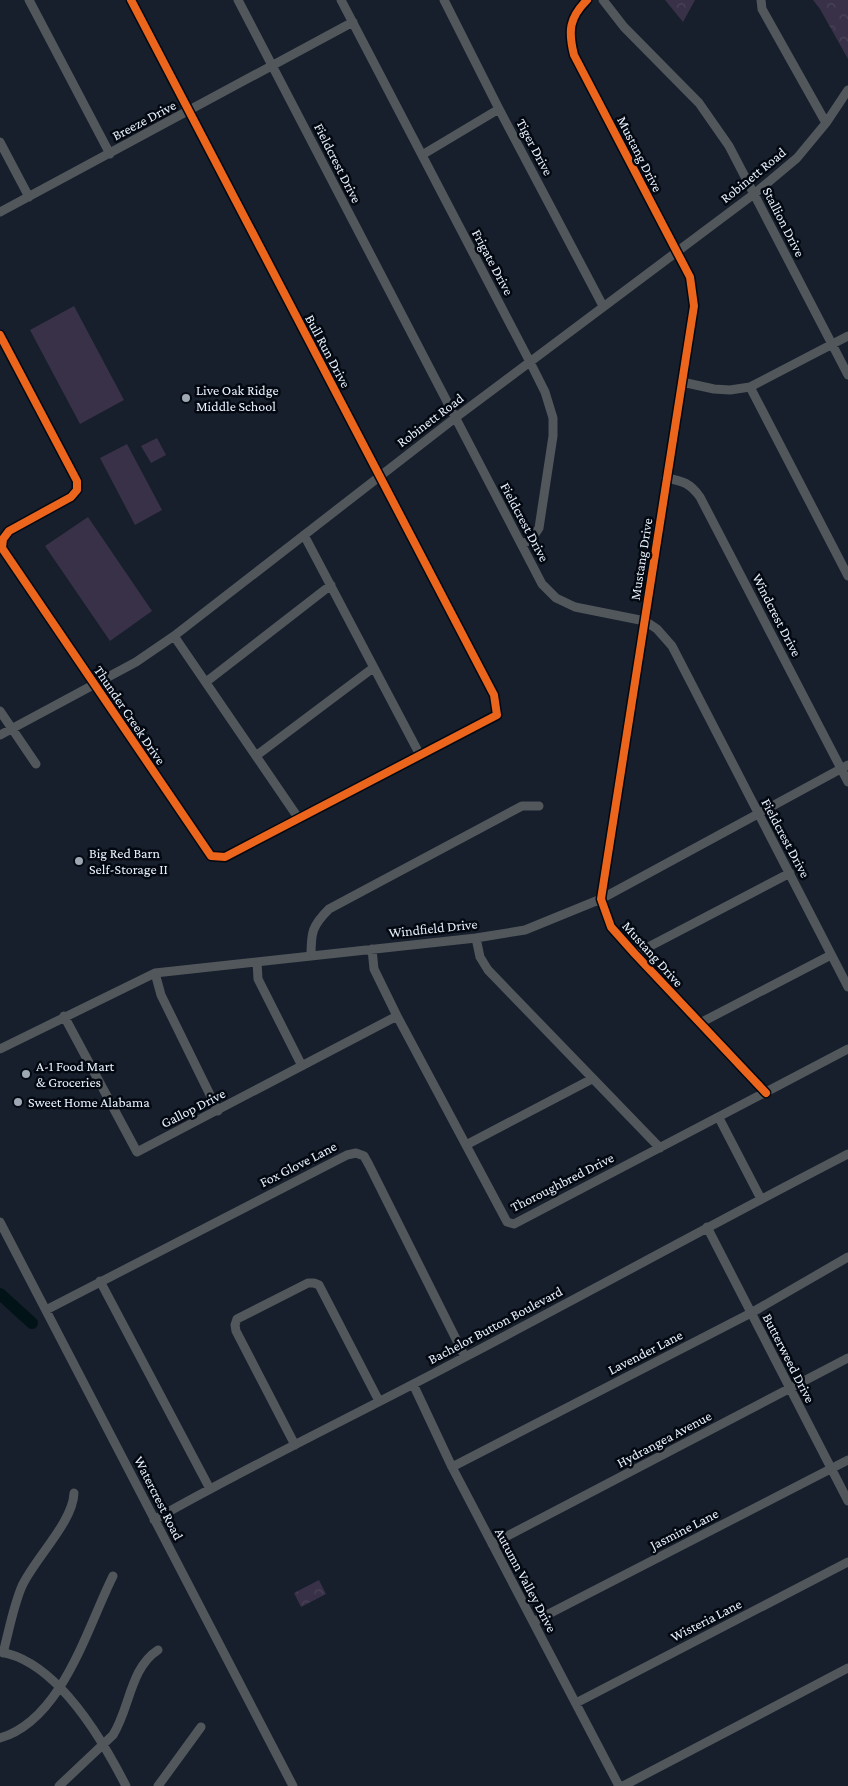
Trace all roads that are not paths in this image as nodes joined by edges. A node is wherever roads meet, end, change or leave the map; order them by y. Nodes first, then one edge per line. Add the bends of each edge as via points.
1 (29, 0) edge
2 (131, 0) edge
3 (238, 0) edge
4 (341, 0) edge
5 (444, 0) edge
6 (587, 0) edge
7 (603, 0) edge
8 (761, 0) edge
9 (353, 22) junction
10 (273, 66) junction
11 (848, 90) edge
12 (499, 109) junction
13 (189, 111) junction
14 (826, 123) junction
15 (0, 142) edge
16 (110, 154) junction
17 (422, 155) junction
18 (754, 194) junction
19 (29, 197) junction
20 (0, 212) edge
21 (676, 251) junction
22 (603, 306) junction
23 (0, 335) edge
24 (848, 336) edge
25 (832, 344) junction
26 (530, 362) junction
27 (848, 375) edge
28 (682, 382) junction
29 (750, 387) junction
30 (455, 418) junction
31 (380, 476) junction
32 (666, 478) junction
33 (304, 535) junction
34 (522, 544) junction
35 (848, 576) edge
36 (331, 585) junction
37 (645, 621) junction
38 (174, 636) junction
39 (373, 668) junction
40 (206, 682) junction
41 (94, 685) junction
42 (0, 711) edge
43 (497, 715) joint
44 (12, 729) junction
45 (0, 735) edge
46 (420, 755) junction
47 (256, 756) junction
48 (36, 764) dead end
49 (844, 767) edge
50 (848, 782) edge
51 (539, 806) dead end
52 (758, 813) junction
53 (299, 819) junction
54 (790, 873) junction
55 (601, 899) junction
56 (476, 938) junction
57 (372, 949) junction
58 (635, 954) junction
59 (831, 955) junction
60 (311, 956) junction
61 (257, 962) junction
62 (155, 973) junction
63 (848, 987) edge
64 (64, 1016) junction
65 (397, 1016) junction
66 (700, 1023) junction
67 (0, 1049) edge
68 (848, 1050) edge
69 (302, 1066) junction
70 (592, 1078) junction
71 (766, 1093) junction
72 (218, 1111) junction
73 (719, 1118) junction
74 (466, 1145) junction
75 (660, 1148) junction
76 (848, 1154) edge
77 (761, 1199) junction
78 (0, 1222) edge
79 (707, 1227) junction
80 (848, 1257) edge
81 (100, 1281) junction
82 (46, 1310) junction
83 (751, 1313) junction
84 (465, 1357) junction
85 (848, 1358) edge
86 (413, 1384) junction
87 (789, 1388) junction
88 (379, 1401) junction
89 (295, 1444) junction
90 (848, 1460) edge
91 (452, 1467) junction
92 (832, 1469) junction
93 (210, 1488) junction
94 (74, 1494) dead end
95 (848, 1500) edge
96 (154, 1520) junction
97 (492, 1544) junction
98 (848, 1562) edge
99 (113, 1576) dead end
100 (533, 1622) junction
101 (158, 1650) dead end
102 (1, 1652) edge
103 (848, 1668) edge
104 (60, 1687) junction
105 (576, 1703) junction
106 (201, 1726) dead end
107 (0, 1738) edge
108 (102, 1745) junction
109 (59, 1786) edge
110 (126, 1786) edge
111 (158, 1786) edge
112 (293, 1786) edge
113 (621, 1786) edge

1 - 16 street
2 - 13 street, Bull Run Drive
3 - 10 street, Fieldcrest Drive
4 - 9 street, Frigate Drive
5 - 12 street, Tiger Drive
6 - 21 street, Mustang Drive via 576,11 570,29 574,54
7 - 18 street, Stallion Drive via 624,27 699,102 729,146
8 - 14 street via 762,9
9 - 10 street, Breeze Drive
9 - 17 street, Frigate Drive
10 - 13 street, Breeze Drive
10 - 30 street, Fieldcrest Drive
11 - 14 street, Robinett Road
12 - 17 street
12 - 22 street, Tiger Drive
13 - 16 street, Breeze Drive
13 - 31 street, Bull Run Drive
14 - 18 street, Robinett Road via 797,158
15 - 19 street
16 - 19 street, Breeze Drive
17 - 26 street, Frigate Drive
18 - 21 street, Robinett Road
18 - 25 street, Stallion Drive
19 - 20 street, Breeze Drive
21 - 22 street, Robinett Road
21 - 28 street, Mustang Drive via 690,277 694,306
22 - 26 street, Robinett Road
23 - 41 street, Thunder Creek Drive via 77,481 77,490 71,497 9,531 3,539 2,548
24 - 25 street
25 - 27 street, Stallion Drive
25 - 29 street
26 - 30 street, Robinett Road
26 - 34 street, Frigate Drive via 549,404 553,436 539,528 531,540
28 - 29 street via 714,389
28 - 32 street, Mustang Drive
29 - 35 street
30 - 31 street, Robinett Road
30 - 34 street, Fieldcrest Drive
31 - 33 street, Robinett Road
31 - 43 street, Bull Run Drive via 494,695
32 - 37 street, Mustang Drive
32 - 49 street, Windcrest Drive via 684,481 700,497
33 - 36 street
33 - 38 street, Robinett Road
34 - 37 street, Fieldcrest Drive via 542,584 556,598 575,607
36 - 39 street
36 - 40 street
37 - 52 street, Fieldcrest Drive via 672,646
37 - 55 street, Mustang Drive
38 - 40 street
38 - 41 street, Robinett Road
39 - 46 street
39 - 47 street
40 - 47 street
41 - 44 street, Robinett Road
41 - 53 street, Thunder Creek Drive via 211,856 225,857
42 - 44 street
43 - 46 street, Thunder Creek Drive
44 - 45 street, Robinett Road
44 - 48 street
46 - 53 street, Thunder Creek Drive
47 - 53 street
49 - 50 street, Windcrest Drive
49 - 52 street, Windfield Drive
51 - 60 street via 522,806 329,909 319,918 311,933
52 - 54 street, Fieldcrest Drive
52 - 55 street, Windfield Drive
54 - 58 street
54 - 59 street, Fieldcrest Drive
55 - 56 street, Windfield Drive via 524,930
55 - 58 street, Mustang Drive via 611,927
56 - 57 street, Windfield Drive
56 - 70 street via 480,957 488,970
57 - 60 street, Windfield Drive
57 - 65 street, Thoroughbred Drive via 374,969
58 - 66 street, Mustang Drive
59 - 63 street, Fieldcrest Drive
59 - 66 street
60 - 61 street, Windfield Drive
61 - 62 street, Windfield Drive
61 - 69 street via 258,978
62 - 64 street, Windfield Drive
62 - 72 street via 161,994
64 - 67 street, Windfield Drive
64 - 72 street, Gallop Drive via 137,1152
65 - 69 street, Gallop Drive
65 - 74 street, Thoroughbred Drive
66 - 71 street, Mustang Drive
68 - 71 street, Thoroughbred Drive
69 - 72 street, Gallop Drive
70 - 74 street
70 - 75 street
71 - 73 street, Thoroughbred Drive
73 - 75 street, Thoroughbred Drive
73 - 77 street
74 - 75 street, Thoroughbred Drive via 507,1222 514,1224
76 - 77 street, Bachelor Button Boulevard
77 - 79 street, Bachelor Button Boulevard
78 - 82 street, Watercrest Road
79 - 83 street, Butterweed Drive
79 - 84 street, Bachelor Button Boulevard
80 - 83 street, Lavender Lane
81 - 82 street, Fox Glove Lane
81 - 84 street, Fox Glove Lane via 347,1154 356,1153 364,1156 369,1165
81 - 93 street
82 - 96 street, Watercrest Road
83 - 87 street, Butterweed Drive
83 - 91 street, Lavender Lane
84 - 86 street, Bachelor Button Boulevard
85 - 87 street, Hydrangea Avenue
86 - 88 street, Bachelor Button Boulevard
86 - 91 street, Autumn Valley Drive
87 - 92 street, Butterweed Drive
87 - 97 street, Hydrangea Avenue
88 - 89 street, Bachelor Button Boulevard
88 - 89 street via 319,1285 308,1283 238,1319 235,1325
89 - 93 street, Bachelor Button Boulevard
90 - 92 street, Jasmine Lane
91 - 97 street, Autumn Valley Drive
92 - 95 street, Butterweed Drive
92 - 100 street, Jasmine Lane
93 - 96 street, Bachelor Button Boulevard
94 - 102 street via 74,1502 66,1518 22,1587
96 - 112 street, Watercrest Road
97 - 100 street, Autumn Valley Drive
98 - 105 street, Wisteria Lane
99 - 104 street
100 - 105 street, Autumn Valley Drive
101 - 108 street via 142,1666 119,1725
102 - 104 street via 39,1669
103 - 113 street
104 - 107 street via 39,1715 16,1733
104 - 108 street
105 - 113 street, Autumn Valley Drive
106 - 111 street
108 - 109 street
108 - 110 street

